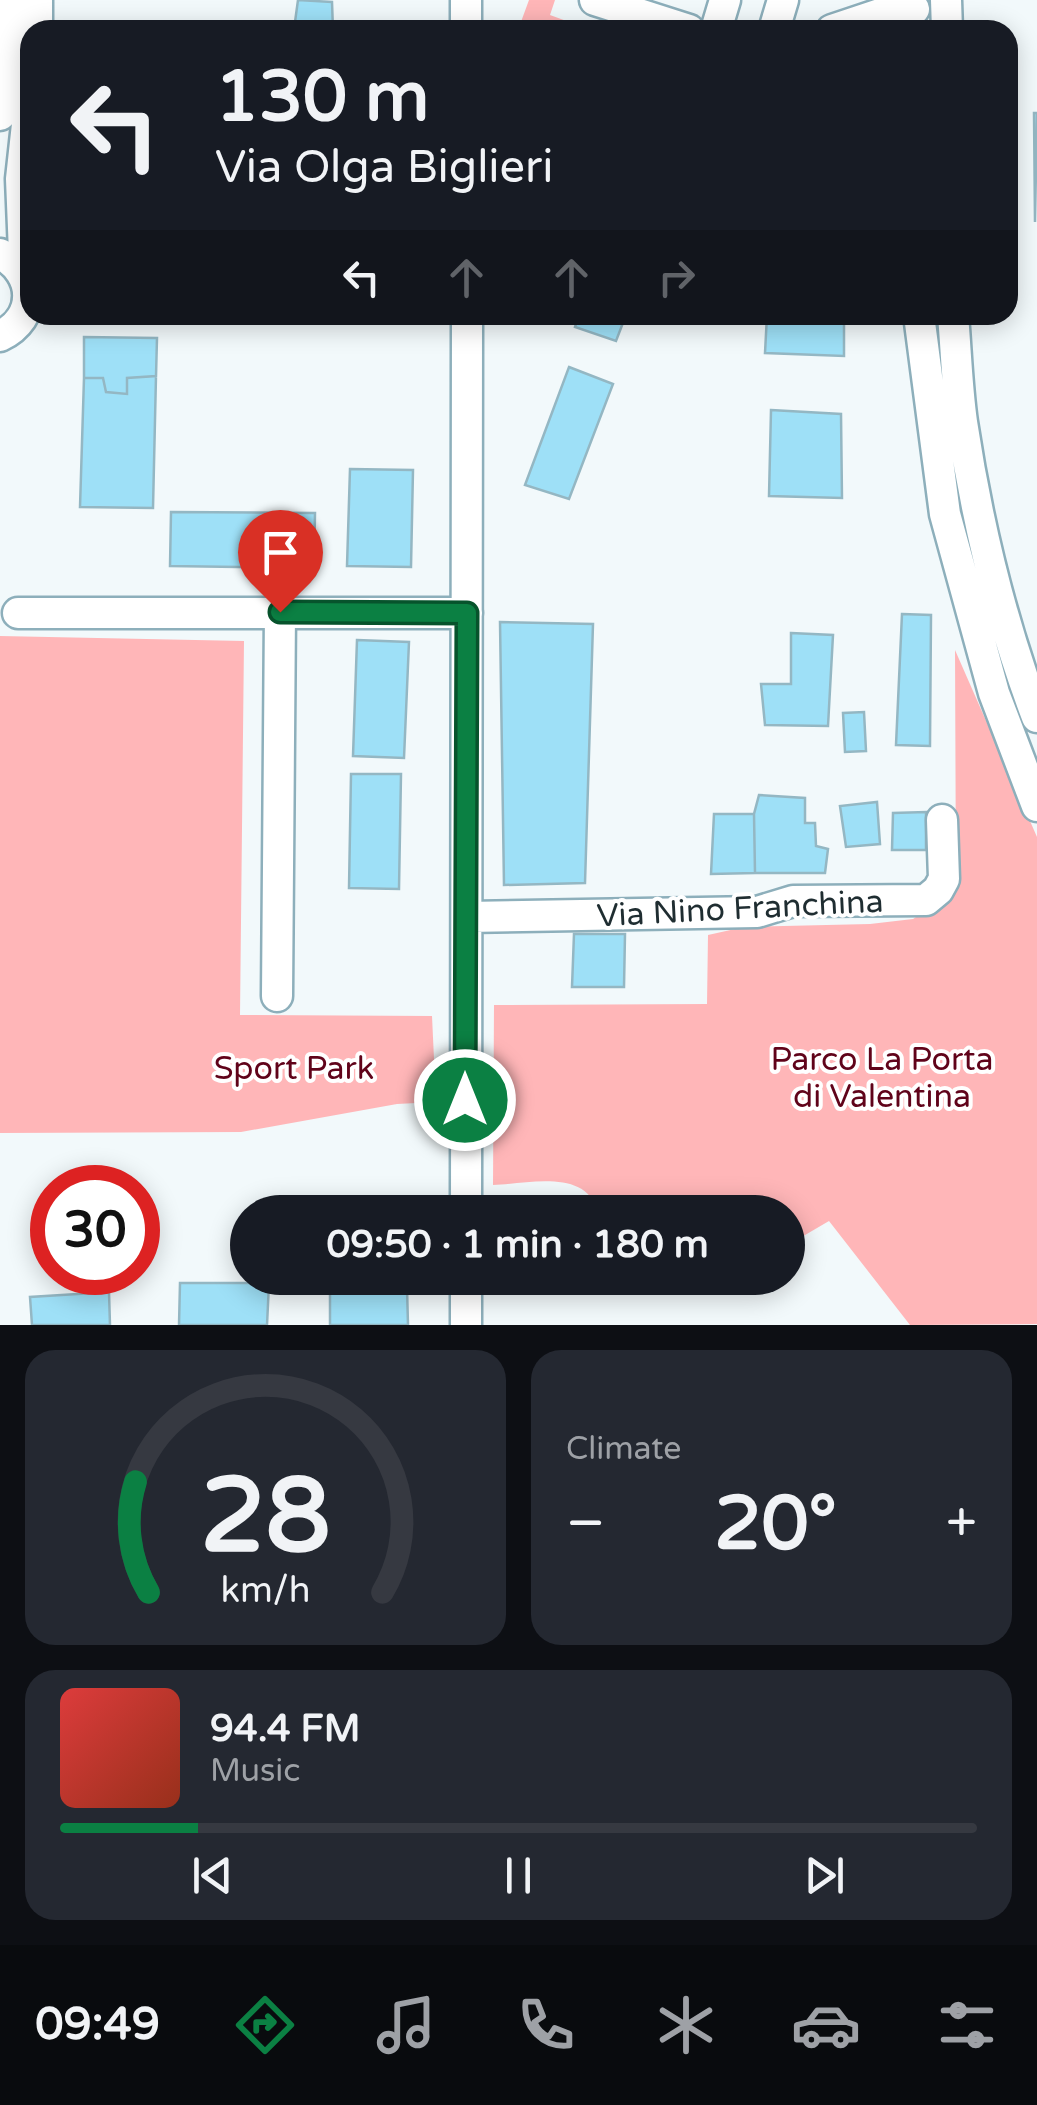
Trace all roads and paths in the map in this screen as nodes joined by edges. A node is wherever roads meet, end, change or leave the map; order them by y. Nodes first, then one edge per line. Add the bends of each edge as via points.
1 (10, 0) edge
2 (596, 0) edge
3 (852, 0) edge
4 (907, 13) edge
5 (659, 20) edge
6 (876, 20) edge
7 (0, 115) edge
8 (0, 254) edge
9 (20, 271) edge
10 (20, 319) edge
11 (468, 325) edge
12 (920, 325) edge
13 (953, 325) edge
14 (0, 336) edge
15 (18, 612) dead end
16 (280, 612) junction
17 (467, 613) junction
18 (1037, 718) edge
19 (1037, 806) edge
20 (942, 820) dead end
21 (467, 917) junction
22 (278, 996) dead end
23 (466, 1195) edge
24 (466, 1295) edge
25 (466, 1325) edge

1 - 7 street
2 - 5 street
3 - 4 street
4 - 6 street
8 - 9 street
10 - 14 street
11 - 17 street
12 - 19 street via 945,514 994,693
13 - 18 street via 975,501
15 - 16 street
16 - 17 street
16 - 22 street
17 - 21 street
20 - 21 street, Via Nino Franchina via 944,879 920,902 794,901 757,912
21 - 23 street
24 - 25 street

